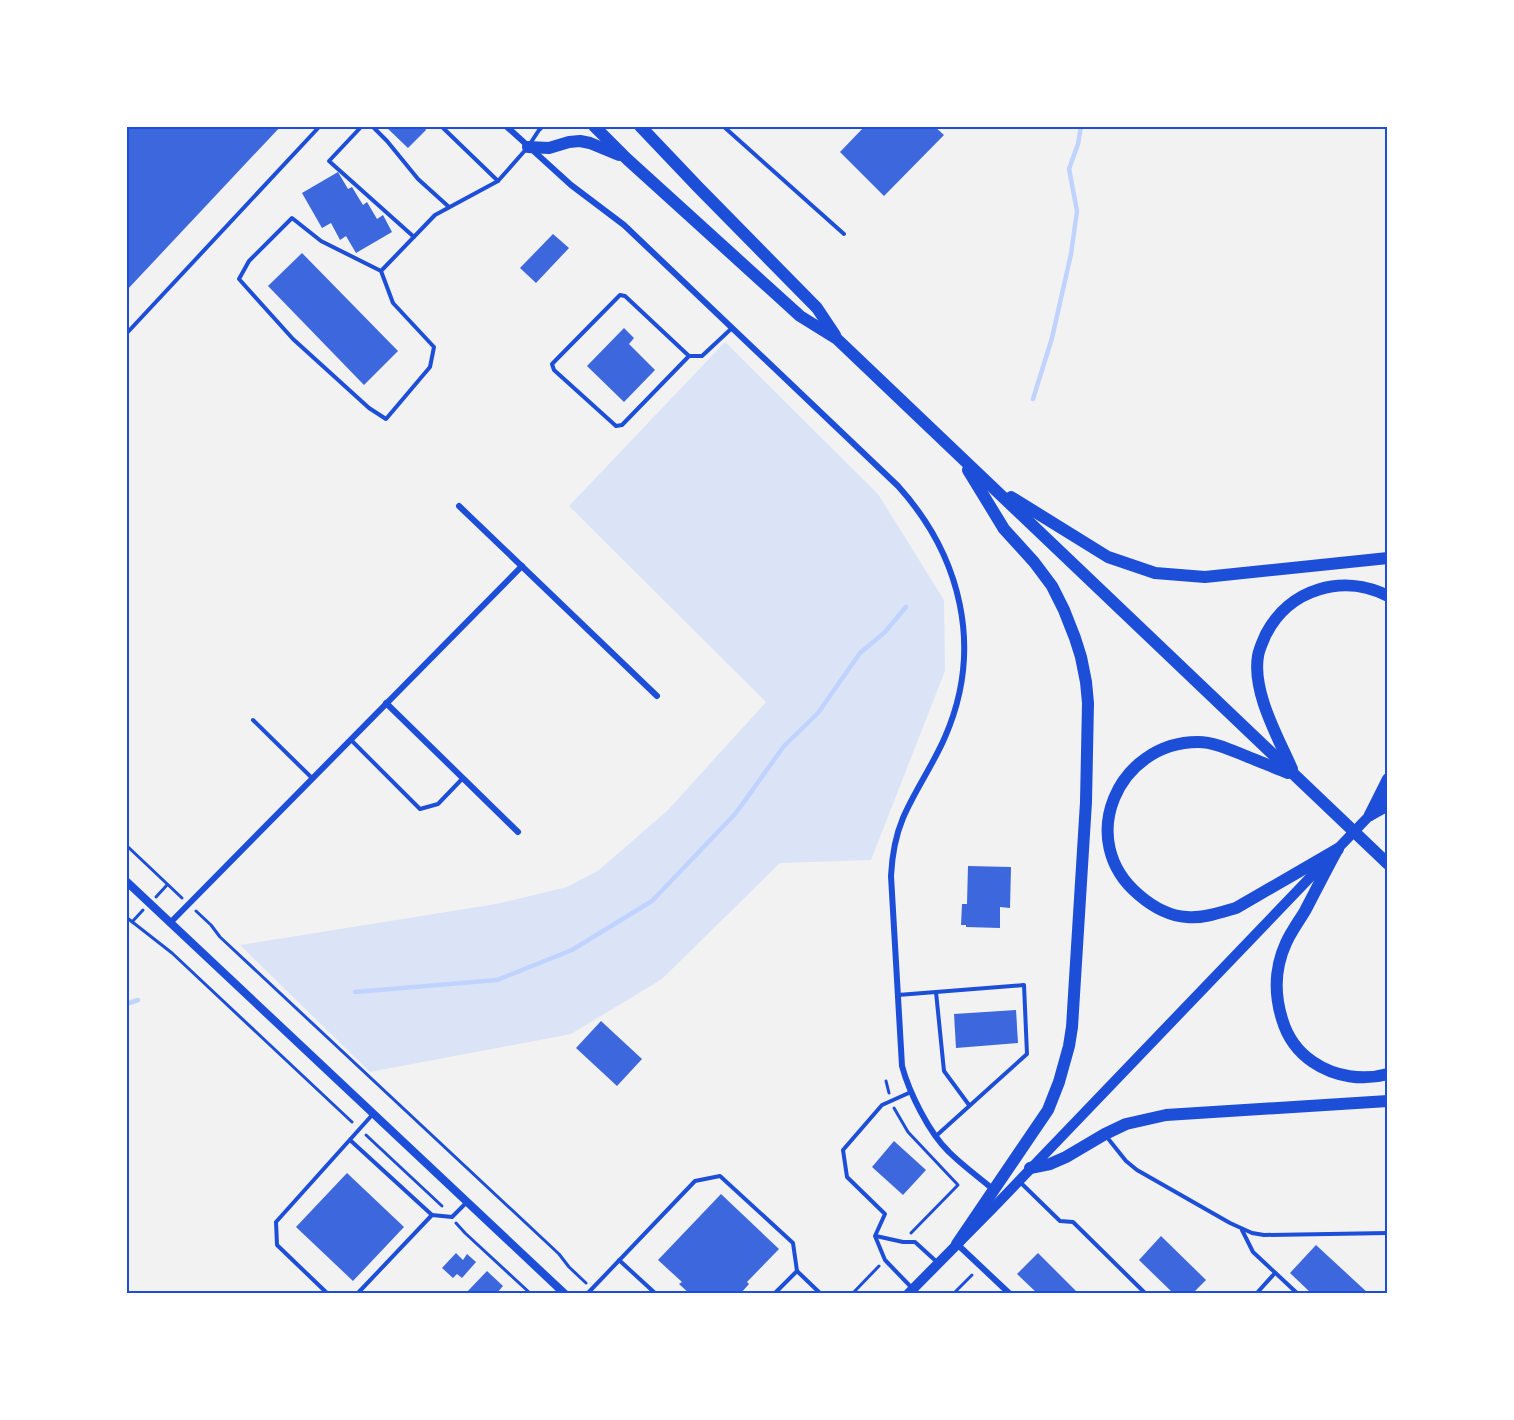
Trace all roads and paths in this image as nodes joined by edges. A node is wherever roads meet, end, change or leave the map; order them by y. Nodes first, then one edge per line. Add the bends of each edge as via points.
1 (320, 126) edge
2 (360, 126) edge
3 (372, 126) edge
4 (441, 126) edge
5 (506, 126) edge
6 (543, 126) edge
7 (594, 126) edge
8 (640, 126) edge
9 (723, 126) edge
10 (528, 147) junction
11 (627, 159) junction
12 (498, 181) junction
13 (449, 207) junction
14 (844, 234) dead end
15 (414, 237) junction
16 (381, 271) junction
17 (732, 328) junction
18 (126, 334) edge
19 (837, 339) junction
20 (689, 356) junction
21 (958, 454) junction
22 (988, 483) junction
23 (459, 506) dead end
24 (1388, 558) edge
25 (522, 566) junction
26 (1388, 596) edge
27 (657, 696) dead end
28 (386, 703) junction
29 (253, 720) dead end
30 (350, 739) junction
31 (1295, 776) junction
32 (312, 778) junction
33 (463, 778) junction
34 (1388, 779) edge
35 (1388, 797) edge
36 (1388, 805) edge
37 (1370, 815) junction
38 (518, 832) dead end
39 (126, 845) edge
40 (1338, 849) junction
41 (1388, 864) edge
42 (126, 881) edge
43 (188, 904) junction
44 (126, 917) edge
45 (170, 923) junction
46 (936, 992) junction
47 (898, 996) junction
48 (1388, 1074) edge
49 (886, 1081) dead end
50 (911, 1092) junction
51 (891, 1101) junction
52 (1388, 1101) edge
53 (969, 1106) junction
54 (374, 1114) junction
55 (360, 1129) junction
56 (1105, 1134) junction
57 (936, 1136) junction
58 (350, 1140) junction
59 (1030, 1168) junction
60 (1018, 1181) junction
61 (998, 1194) junction
62 (468, 1202) junction
63 (432, 1215) junction
64 (452, 1217) junction
65 (1242, 1229) junction
66 (1388, 1233) edge
67 (875, 1236) junction
68 (903, 1242) junction
69 (957, 1244) junction
70 (619, 1260) junction
71 (885, 1260) junction
72 (938, 1263) junction
73 (797, 1271) junction
74 (1275, 1273) junction
75 (972, 1275) dead end
76 (593, 1288) junction
77 (911, 1292) edge
78 (328, 1294) edge
79 (357, 1294) edge
80 (531, 1294) edge
81 (565, 1294) edge
82 (587, 1294) edge
83 (656, 1294) edge
84 (774, 1294) edge
85 (821, 1294) edge
86 (852, 1294) edge
87 (953, 1294) edge
88 (1010, 1294) edge
89 (1146, 1294) edge
90 (1256, 1294) edge
91 (1298, 1294) edge

1 - 18 lane
2 - 15 lane via 329,161
3 - 13 lane via 418,179
4 - 12 lane
5 - 10 street
6 - 10 lane
7 - 11 highway
8 - 19 highway via 817,308
9 - 14 lane
10 - 11 highway via 590,142
10 - 12 lane
10 - 17 street via 624,225
11 - 19 highway via 800,316
12 - 13 lane
13 - 15 lane via 435,215
15 - 16 lane
16 - 16 lane via 393,303 434,347 430,367 386,419 293,339 239,279 249,261 292,218 321,241
17 - 20 lane via 702,356
17 - 47 street via 911,500 942,549 959,597 964,646 956,708 903,818 891,861
19 - 21 highway
20 - 20 lane via 622,425 616,426 552,364 620,296 625,296
21 - 22 highway
21 - 61 highway via 1004,529 1052,586 1081,657 1088,704 1086,802 1069,1046 1048,1110
22 - 24 highway via 1108,557 1155,573 1205,577
22 - 31 highway
23 - 25 street
25 - 27 street
25 - 28 street
26 - 31 highway via 1356,585 1334,585 1294,601 1272,624 1258,656 1258,673 1265,709
28 - 30 street
28 - 33 street
29 - 32 lane
30 - 32 street
30 - 33 lane via 420,808 438,804
31 - 40 highway via 1200,741 1176,744 1150,755 1125,779 1107,820 1110,850 1122,877 1149,904 1189,918 1236,908
31 - 41 highway
32 - 43 street
33 - 38 street
34 - 37 highway
35 - 37 main road
36 - 37 highway
37 - 40 main road
39 - 43 path
40 - 48 highway via 1286,943 1277,971 1277,1003 1290,1038 1319,1066 1358,1078
40 - 59 main road
42 - 45 street
43 - 45 street
43 - 76 path
44 - 55 path via 172,953
45 - 54 street
46 - 47 lane
46 - 53 lane via 944,1071
46 - 53 lane via 1024,985 1027,1054
47 - 50 street via 902,1066
49 - 51 path
50 - 51 lane
50 - 57 street
51 - 67 lane via 882,1105 843,1150 847,1178 885,1214
51 - 68 path via 908,1132 958,1185
52 - 56 highway via 1166,1115 1126,1124
53 - 57 lane
54 - 55 lane
54 - 62 street
55 - 58 lane
55 - 64 path
56 - 59 highway via 1066,1157
56 - 65 lane via 1137,1170
57 - 61 street via 947,1151
58 - 63 lane
58 - 78 lane via 276,1222 276,1245
59 - 60 main road
60 - 61 main road
60 - 89 lane via 1060,1221 1072,1222
61 - 69 highway
62 - 64 lane
62 - 81 street
63 - 64 lane
63 - 79 lane
64 - 80 path
65 - 66 lane via 1264,1235
65 - 74 lane via 1253,1252
67 - 68 lane
67 - 71 lane
68 - 72 lane via 915,1242
69 - 72 main road
69 - 88 street
70 - 73 lane via 694,1181 720,1176 793,1243
70 - 76 lane
70 - 83 lane
71 - 77 lane
71 - 86 path
72 - 77 main road
73 - 84 lane
73 - 85 lane
74 - 90 lane
74 - 91 lane
75 - 87 path
76 - 82 lane

